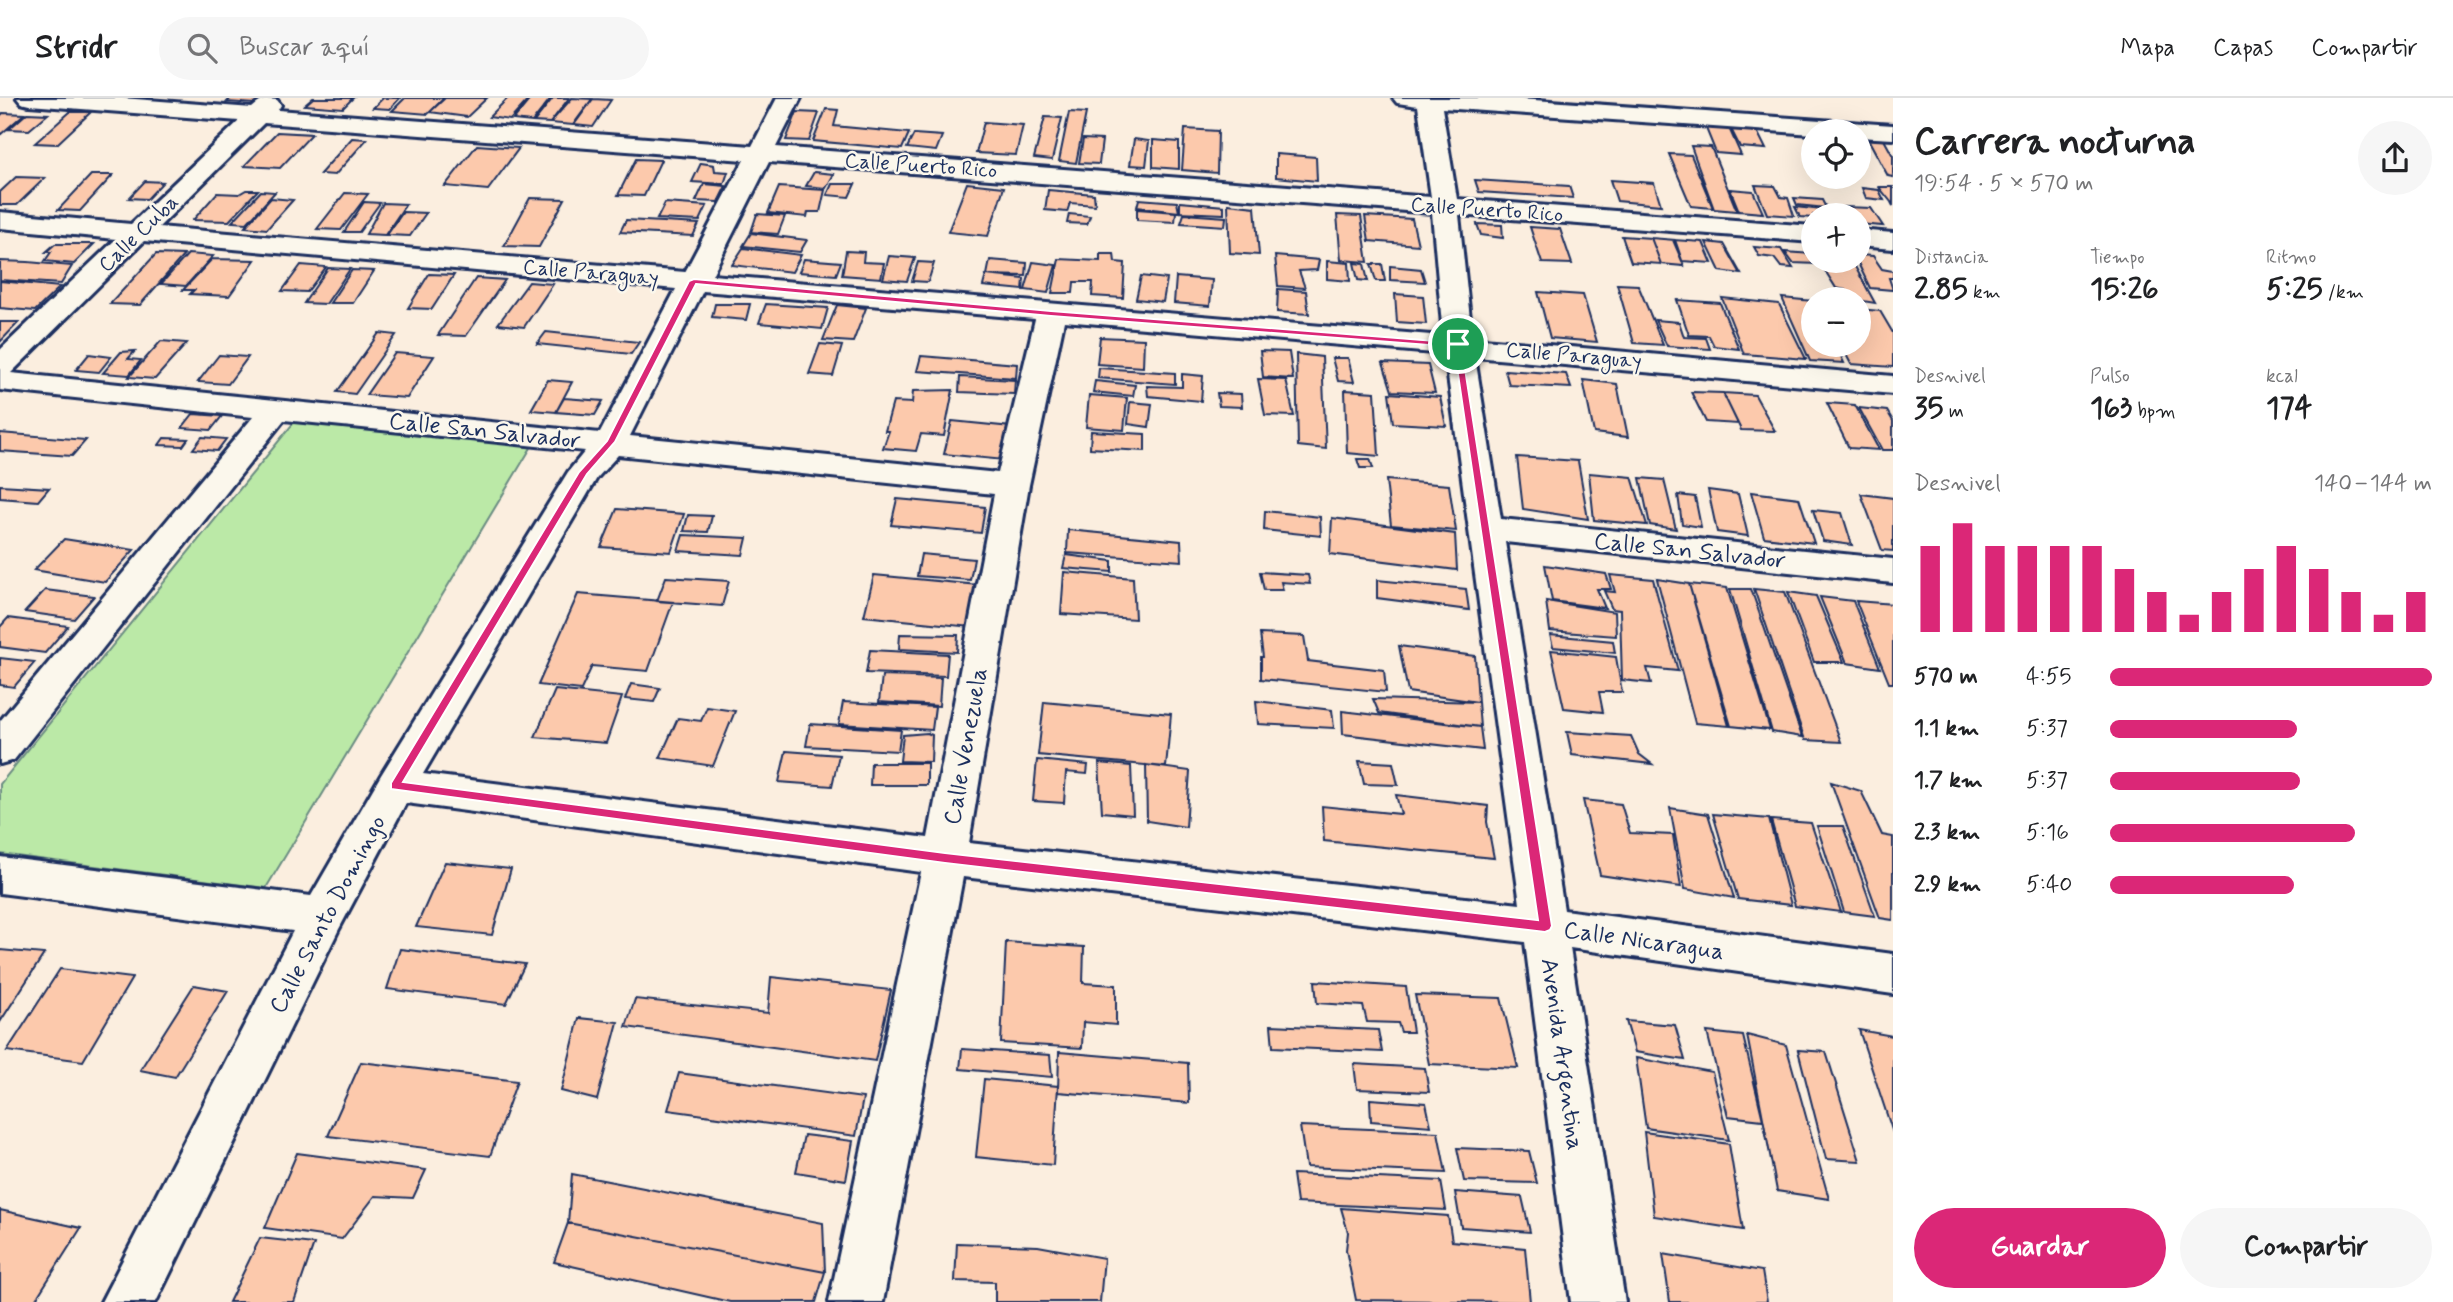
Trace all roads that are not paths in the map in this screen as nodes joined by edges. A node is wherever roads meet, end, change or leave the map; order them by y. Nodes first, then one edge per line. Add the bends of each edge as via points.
1 (29, 98) edge
2 (789, 98) edge
3 (1417, 99) edge
4 (267, 107) edge
5 (1893, 132) edge
6 (762, 153) junction
7 (1445, 206) junction
8 (0, 220) edge
9 (137, 233) junction
10 (1801, 233) edge
11 (1871, 239) edge
12 (1893, 242) edge
13 (694, 281) junction
14 (1051, 314) junction
15 (1458, 344) junction
16 (0, 367) edge
17 (0, 381) edge
18 (1893, 385) edge
19 (276, 409) junction
20 (611, 442) junction
21 (1012, 485) junction
22 (1487, 529) junction
23 (1893, 571) edge
24 (0, 749) edge
25 (395, 786) junction
26 (945, 858) junction
27 (0, 875) edge
28 (323, 916) junction
29 (1545, 926) junction
30 (1893, 974) edge
31 (128, 1302) edge
32 (856, 1302) edge
33 (1598, 1302) edge

1 - 4 street, Calle Puerto Rico
2 - 6 street, Calle Santo Domingo
3 - 5 street
3 - 7 street, Avenida Argentina
4 - 6 street, Calle Puerto Rico
4 - 9 street, Calle Cuba
6 - 7 street, Calle Puerto Rico
6 - 13 street, Calle Santo Domingo
7 - 10 street, Calle Puerto Rico
7 - 15 street, Avenida Argentina
8 - 9 street, Calle Paraguay
9 - 13 street, Calle Paraguay
9 - 16 street, Calle Cuba
11 - 12 street
13 - 14 street, Calle Paraguay
13 - 20 street, Calle Santo Domingo
14 - 15 street, Calle Paraguay
14 - 21 street, Calle Venezuela
15 - 18 street, Calle Paraguay
15 - 22 street, Avenida Argentina
17 - 19 street, Calle San Salvador
19 - 20 street, Calle San Salvador
19 - 24 street
20 - 21 street, Calle San Salvador
20 - 25 street, Calle Santo Domingo via 584,472
21 - 26 street, Calle Venezuela
22 - 23 street, Calle San Salvador
22 - 29 street, Avenida Argentina
25 - 26 street, Calle Nicaragua
25 - 28 street, Calle Santo Domingo
26 - 29 street, Calle Nicaragua
26 - 32 street, Calle Venezuela
27 - 28 street
28 - 31 street, Calle Santo Domingo
29 - 30 street, Calle Nicaragua
29 - 33 street, Avenida Argentina

